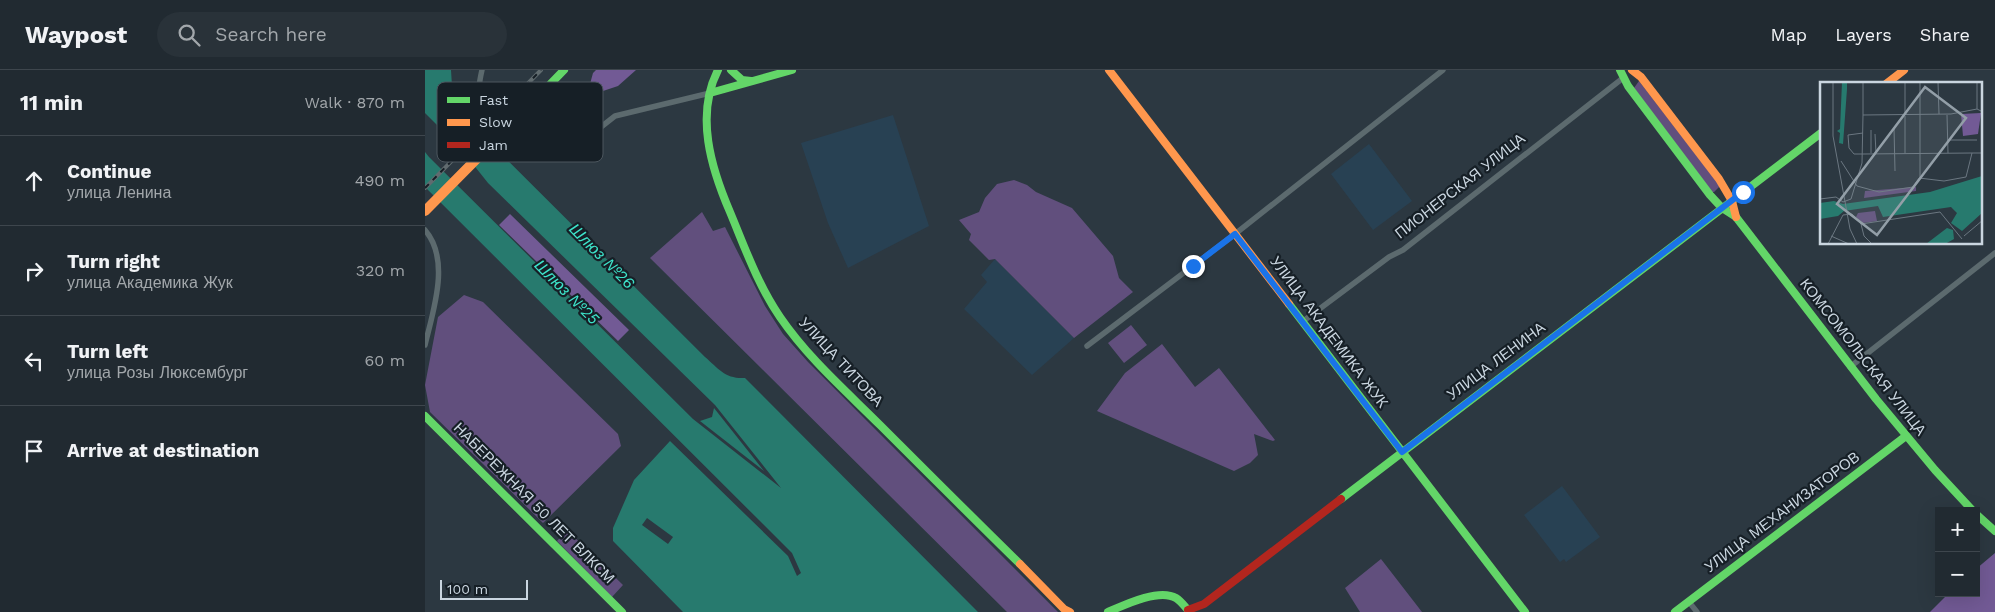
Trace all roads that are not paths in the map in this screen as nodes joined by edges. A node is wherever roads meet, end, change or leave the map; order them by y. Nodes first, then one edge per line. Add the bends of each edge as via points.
1 (564, 70) edge
2 (731, 70) edge
3 (792, 70) edge
4 (1443, 70) edge
5 (1633, 70) edge
6 (1904, 70) edge
7 (717, 71) edge
8 (1113, 72) edge
9 (1621, 74) edge
10 (552, 82) edge
11 (753, 82) junction
12 (1889, 82) edge
13 (710, 93) junction
14 (603, 125) edge
15 (1820, 134) edge
16 (474, 162) edge
17 (1732, 201) junction
18 (1722, 208) junction
19 (425, 211) edge
20 (1736, 217) junction
21 (425, 230) edge
22 (1235, 234) junction
23 (1995, 253) edge
24 (1302, 322) junction
25 (425, 345) edge
26 (1087, 346) dead end
27 (1850, 367) junction
28 (425, 416) edge
29 (1906, 436) junction
30 (1402, 452) junction
31 (1969, 507) edge
32 (1980, 518) edge
33 (1995, 531) edge
34 (1689, 602) junction
35 (1189, 611) edge
36 (622, 612) edge
37 (1070, 612) edge
38 (1108, 612) edge
39 (1525, 612) edge
40 (1675, 612) edge
41 (1697, 612) edge

1 - 10 main road, bridge
2 - 11 main road via 741,80
3 - 11 main road
4 - 22 street
5 - 9 main road, ПИОНЕРСКАЯ УЛИЦА
5 - 17 main road, КОМСОМОЛЬСКАЯ УЛИЦА via 1719,179
6 - 12 main road
7 - 13 main road, УЛИЦА ТИТОВА
8 - 22 main road, УЛИЦА АКАДЕМИКА ЖУК
9 - 18 main road, КОМСОМОЛЬСКАЯ УЛИЦА via 1709,195
9 - 24 street, ПИОНЕРСКАЯ УЛИЦА via 1403,250
11 - 13 main road
13 - 14 street via 615,116
13 - 37 main road, УЛИЦА ТИТОВА via 707,133 717,179 754,268 788,328 861,406
15 - 17 main road, УЛИЦА ЛЕНИНА
16 - 19 main road, bridge
17 - 18 main road, УЛИЦА ЛЕНИНА
17 - 20 main road, КОМСОМОЛЬСКАЯ УЛИЦА
18 - 20 main road, КОМСОМОЛЬСКАЯ УЛИЦА
18 - 30 main road, УЛИЦА ЛЕНИНА
20 - 27 main road, КОМСОМОЛЬСКАЯ УЛИЦА
21 - 25 street via 435,245 440,273
22 - 24 main road, УЛИЦА АКАДЕМИКА ЖУК
22 - 26 street
23 - 27 street
24 - 30 main road, УЛИЦА АКАДЕМИКА ЖУК
27 - 29 main road, КОМСОМОЛЬСКАЯ УЛИЦА
28 - 36 main road, НАБЕРЕЖНАЯ 50 ЛЕТ ВЛКСМ
29 - 31 main road, КОМСОМОЛЬСКАЯ УЛИЦА
29 - 34 main road, УЛИЦА МЕХАНИЗАТОРОВ
30 - 35 main road, УЛИЦА ЛЕНИНА via 1213,597
30 - 39 main road, УЛИЦА АКАДЕМИКА ЖУК
32 - 33 main road
34 - 40 main road, УЛИЦА МЕХАНИЗАТОРОВ
34 - 41 street
35 - 38 main road via 1175,598 1163,595

